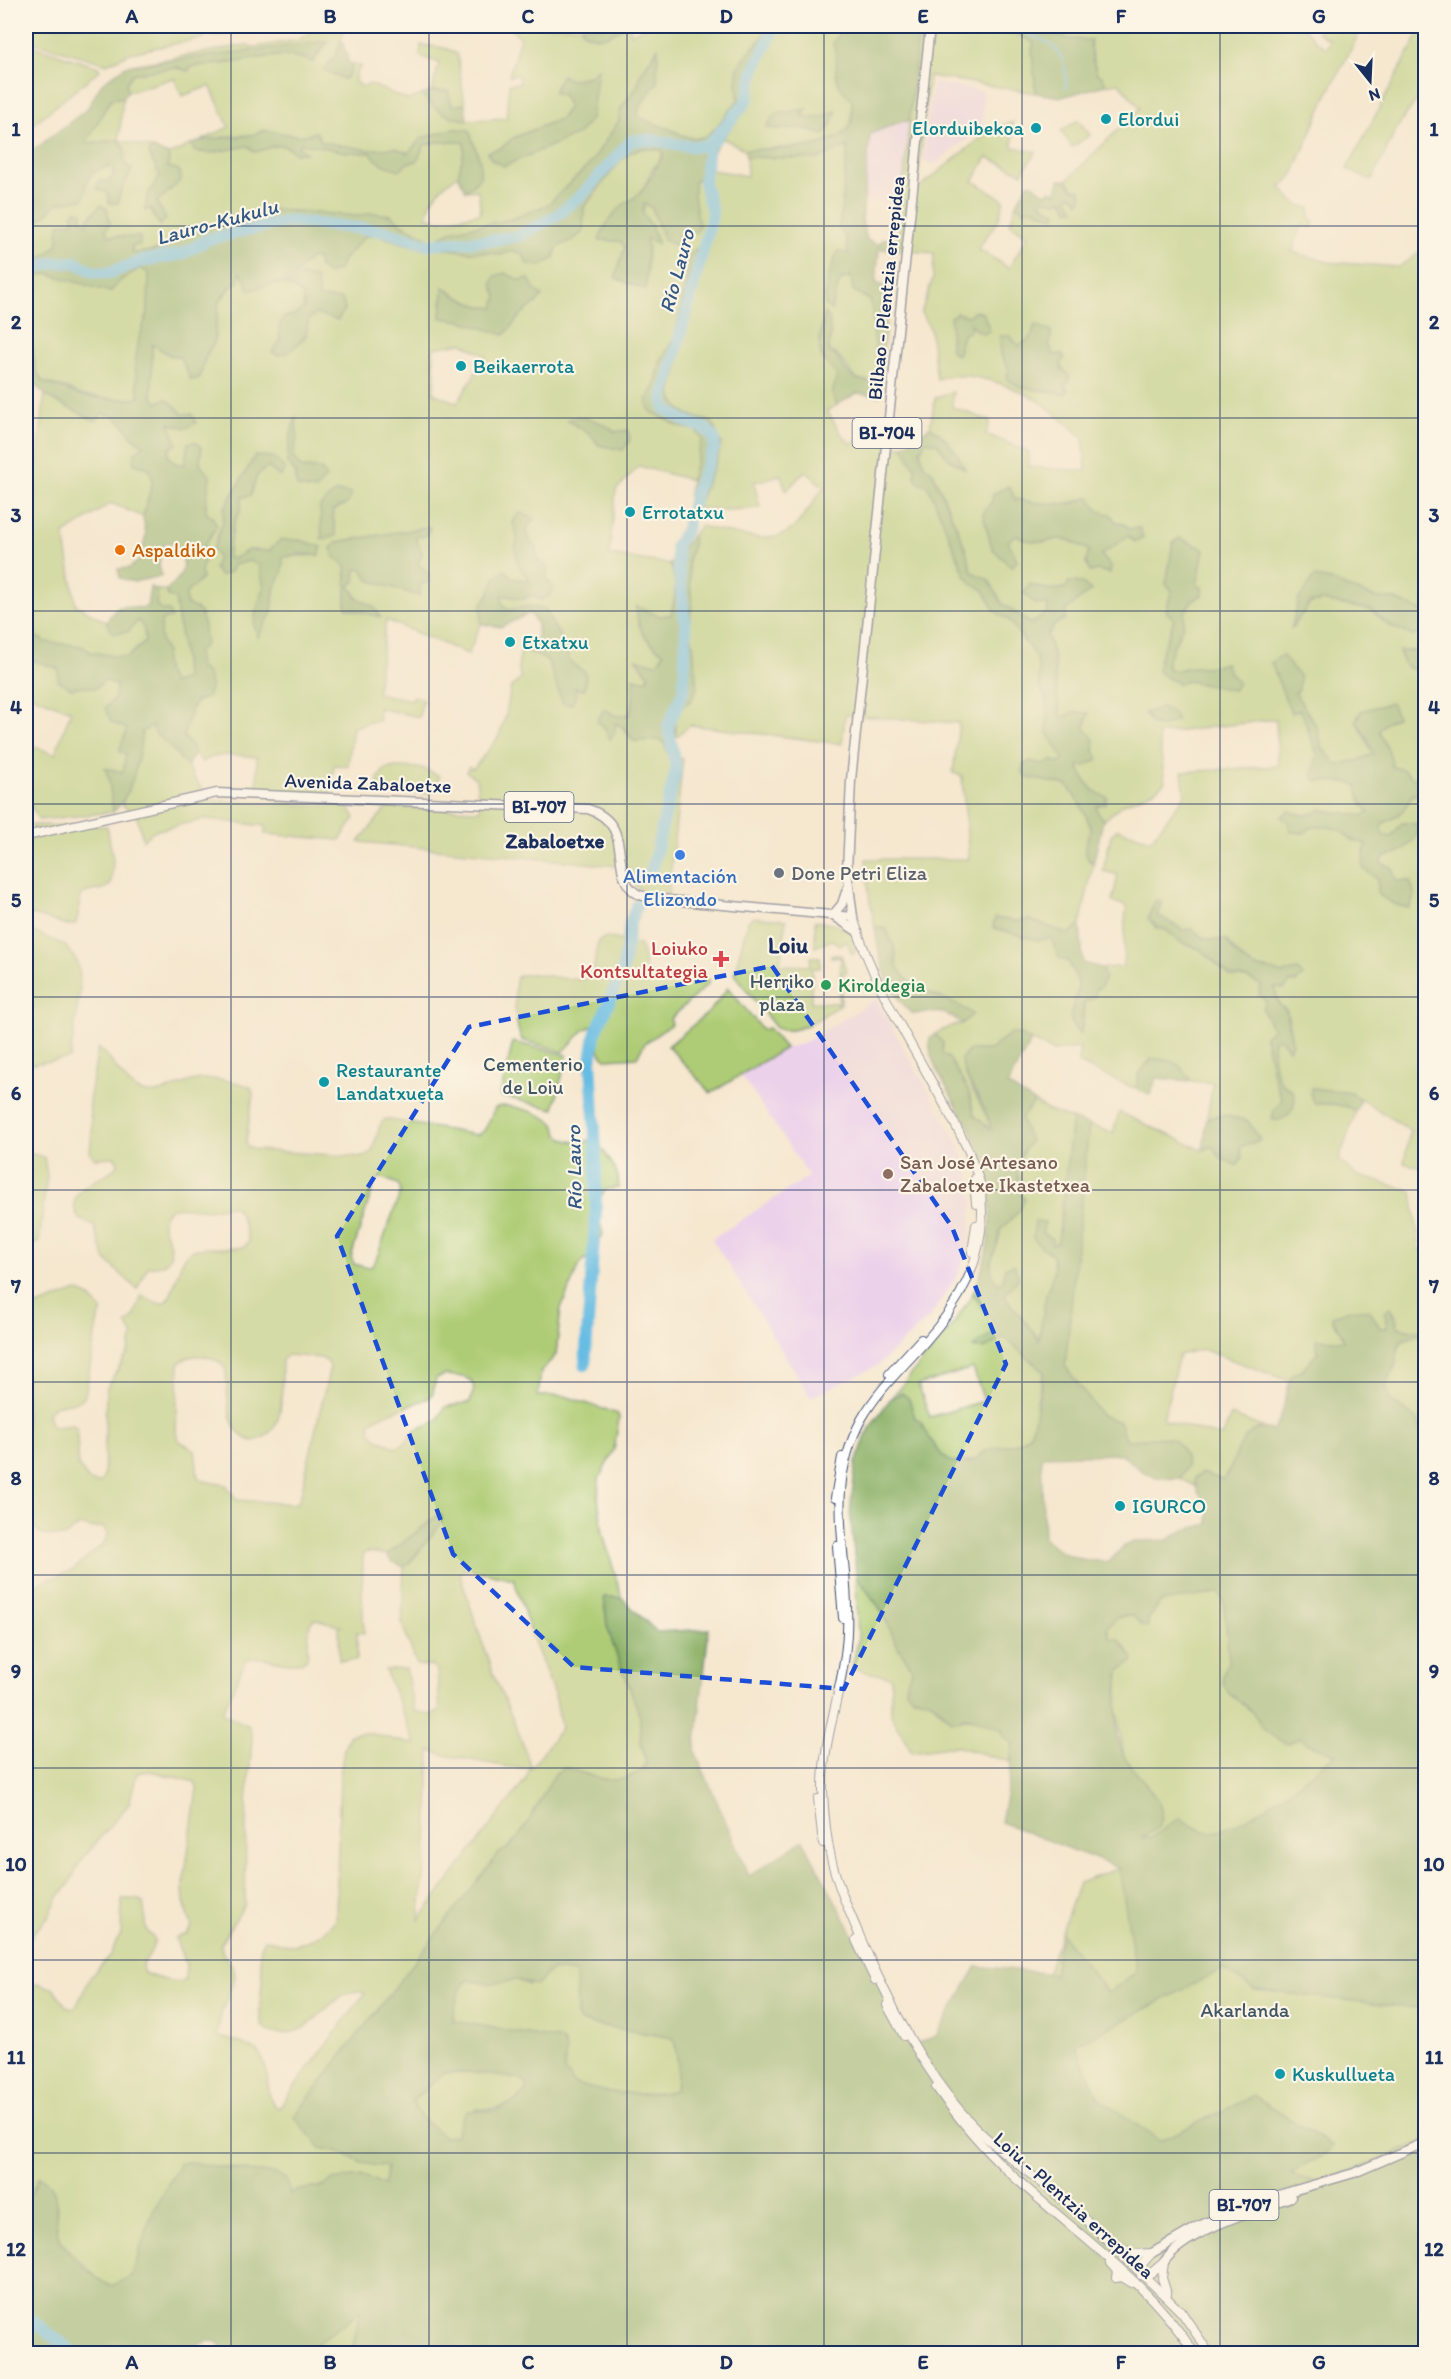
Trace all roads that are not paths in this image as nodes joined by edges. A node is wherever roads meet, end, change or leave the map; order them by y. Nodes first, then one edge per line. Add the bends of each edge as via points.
1 (930, 26) edge
2 (26, 836) edge
3 (848, 883) junction
4 (832, 915) junction
5 (853, 917) junction
6 (858, 932) junction
7 (822, 1817) junction
8 (1425, 2142) edge
9 (1344, 2176) junction
10 (1065, 2221) junction
11 (1103, 2235) junction
12 (1152, 2253) junction
13 (1164, 2262) junction
14 (1142, 2273) junction
15 (1182, 2313) junction
16 (1196, 2354) edge
17 (1201, 2354) edge
18 (1210, 2354) edge

1 - 3 main road, Bilbao - Plentzia errepidea / BI-704 via 851,780
2 - 4 main road, Avenida Zabaloetxe / BI-707 via 218,794 588,809 603,815 613,827 625,876 630,888 639,895
3 - 4 main road via 842,904
3 - 5 main road, BI-704
4 - 5 main road, BI-707
4 - 6 main road
5 - 6 main road
6 - 7 main road via 880,990 969,1152 976,1177 977,1220 970,1261 961,1285 939,1318 868,1399 838,1467 835,1523 842,1641 823,1734
7 - 10 main road, Loiu - Plentzia errepidea via 826,1859 845,1915 917,2058 974,2135
7 - 11 main road via 852,1918 887,1994 929,2067 976,2127
8 - 9 main road, BI-707
9 - 12 main road, BI-707 via 1247,2204
9 - 13 main road, BI-707 via 1217,2225 1181,2245
10 - 14 main road via 1076,2223 1132,2270
10 - 16 main road, Loiu - Plentzia errepidea via 1142,2287
11 - 12 main road via 1132,2254
11 - 14 main road
12 - 14 main road via 1143,2263
13 - 14 main road via 1151,2272
13 - 15 main road via 1163,2285
14 - 15 main road
14 - 17 main road via 1143,2280 1184,2327
15 - 18 main road

